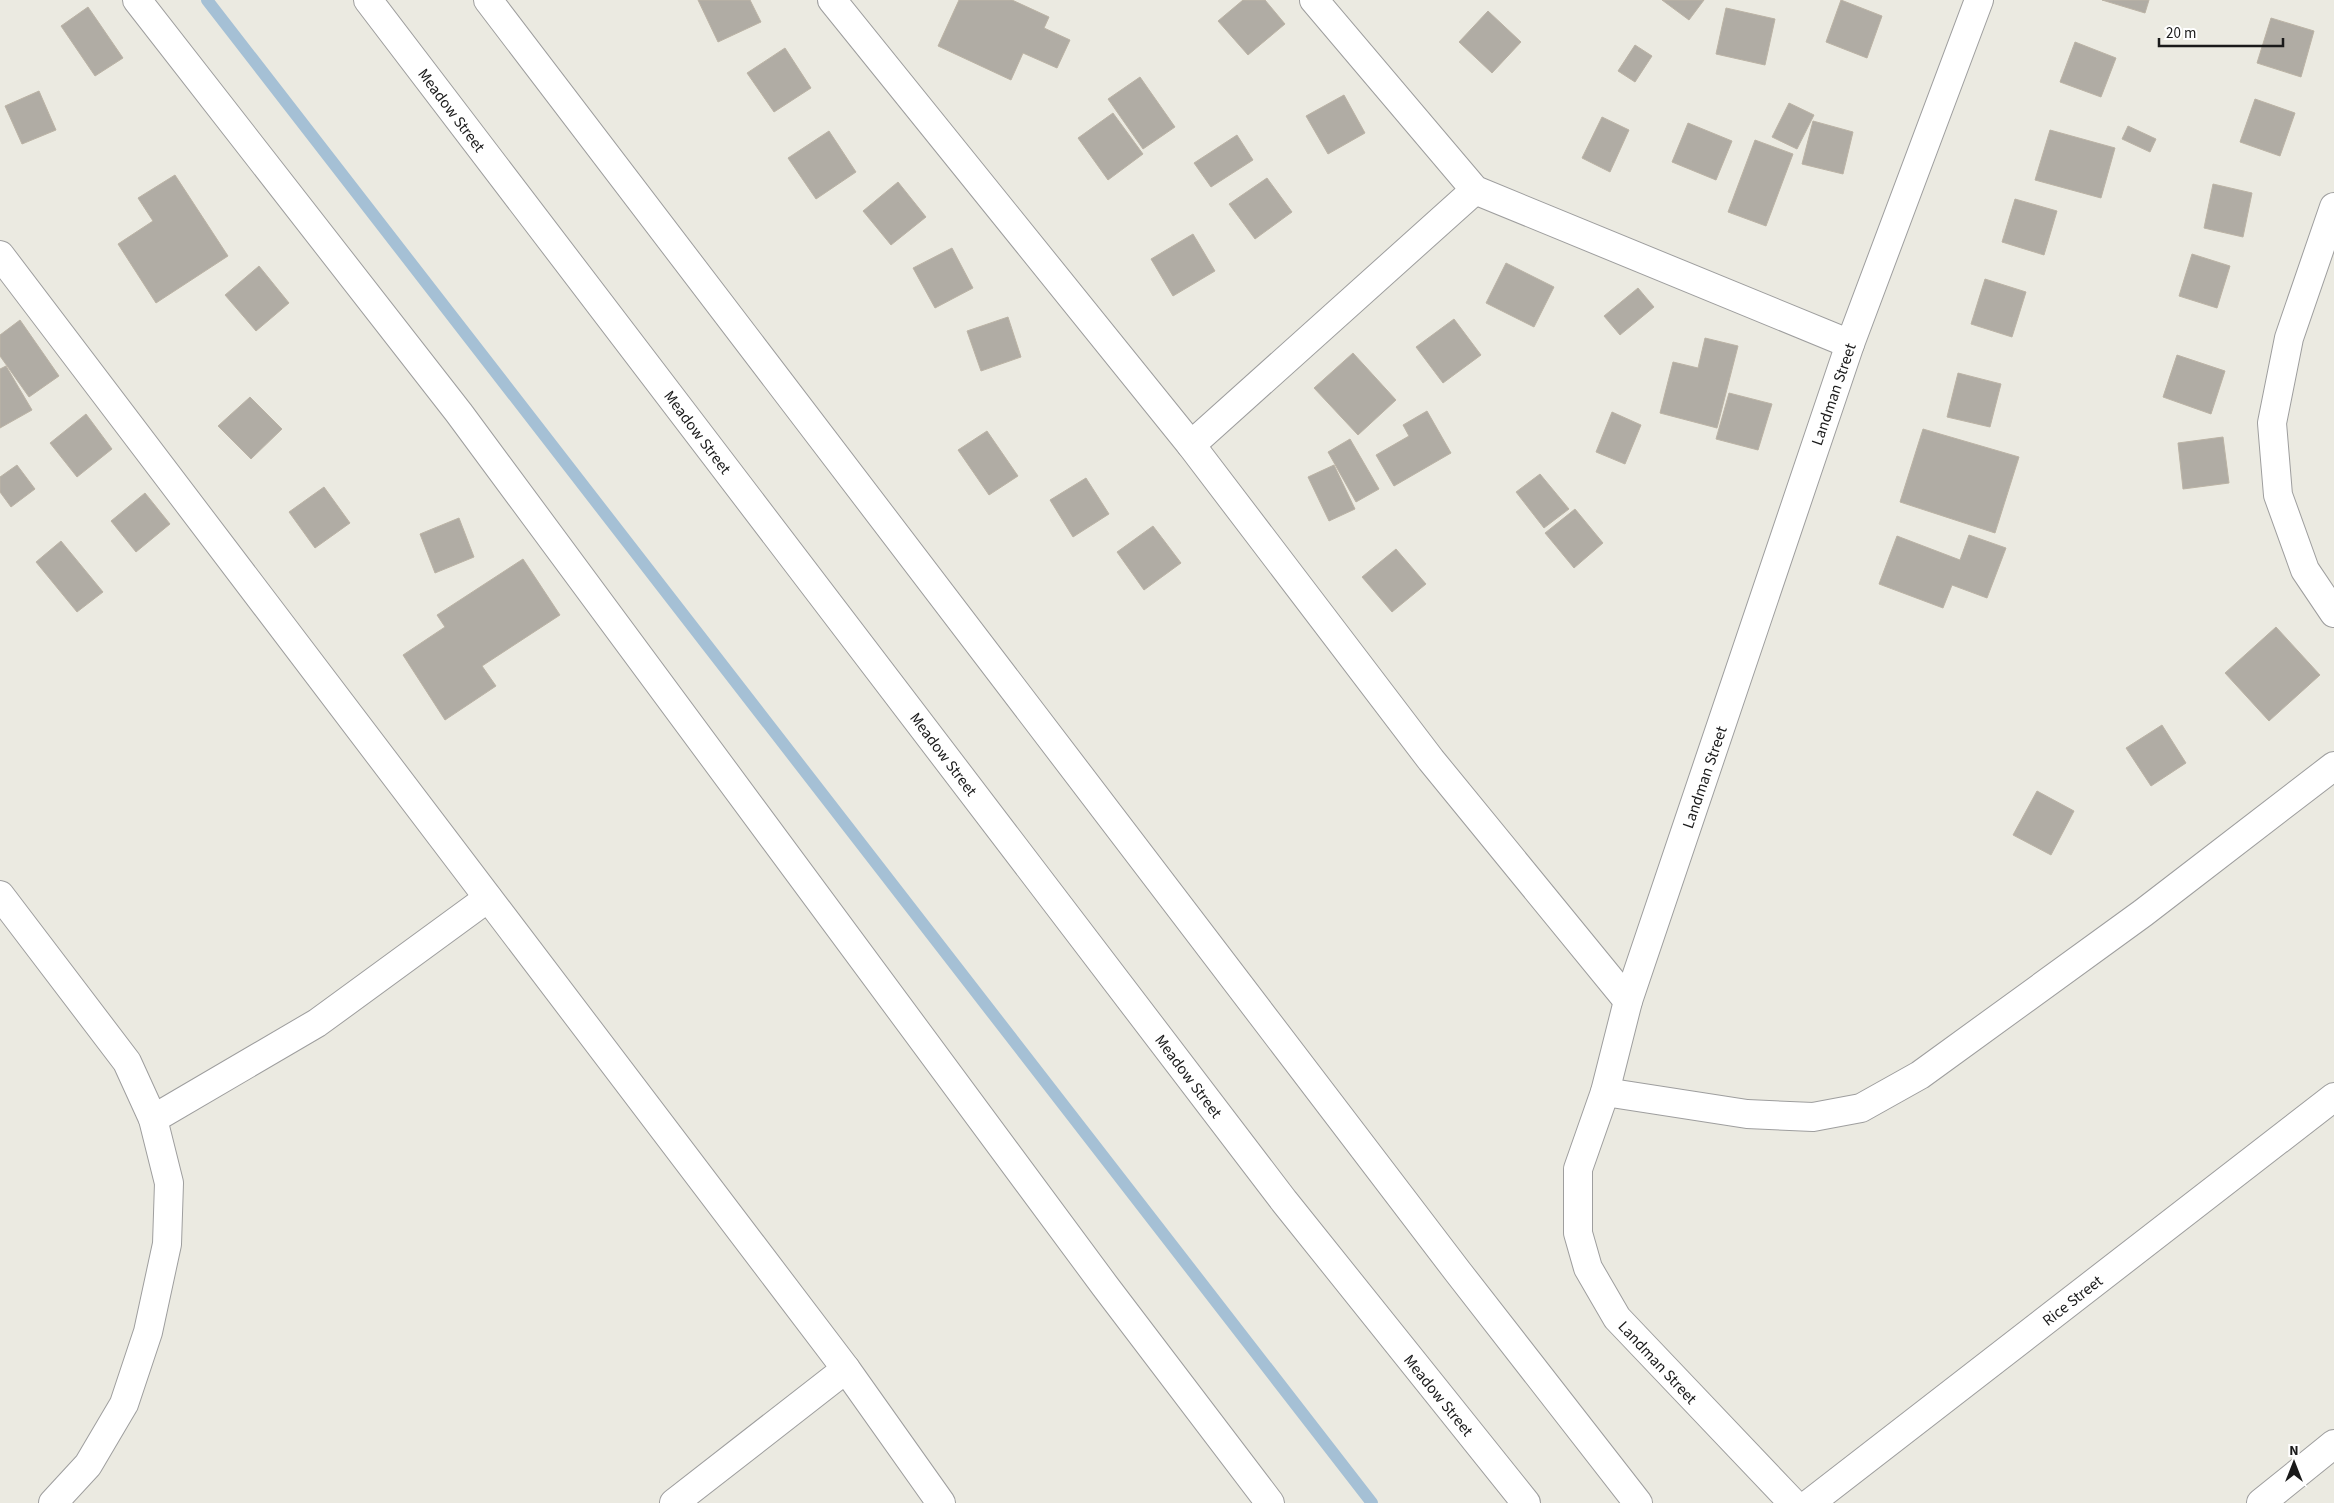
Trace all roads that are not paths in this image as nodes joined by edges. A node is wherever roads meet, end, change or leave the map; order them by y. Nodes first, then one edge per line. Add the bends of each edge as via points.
1 (136, 0) edge
2 (368, 0) edge
3 (488, 0) edge
4 (832, 0) edge
5 (1314, 0) edge
6 (1980, 0) edge
7 (1474, 190) junction
8 (2334, 208) edge
9 (0, 255) edge
10 (1850, 344) junction
11 (1191, 445) junction
12 (2334, 613) edge
13 (2334, 766) edge
14 (0, 895) edge
15 (488, 898) junction
16 (1628, 1001) junction
17 (1605, 1092) junction
18 (2334, 1097) edge
19 (153, 1119) junction
20 (846, 1369) junction
21 (2334, 1444) edge
22 (53, 1503) edge
23 (674, 1503) edge
24 (941, 1503) edge
25 (1270, 1503) edge
26 (1526, 1503) edge
27 (1638, 1503) edge
28 (1793, 1503) edge
29 (1810, 1503) edge
30 (2261, 1503) edge

1 - 25 street via 459,413 1099,1278
2 - 26 street, Meadow Street via 1284,1201
3 - 27 street via 1458,1272
4 - 11 street
5 - 7 street
6 - 10 street, Landman Street
7 - 10 street
7 - 11 street
8 - 12 street via 2289,338 2272,423 2278,496 2305,570
9 - 15 street
10 - 16 street, Landman Street
11 - 16 street via 1430,760
13 - 17 street via 2143,914 1928,1070 1861,1108 1813,1117 1748,1114
14 - 19 street via 127,1062
15 - 19 street via 317,1023
15 - 20 street
16 - 17 street, Landman Street
17 - 28 street, Landman Street via 1578,1169 1578,1233 1588,1268 1617,1318
18 - 29 street, Rice Street
19 - 22 street via 169,1183 166,1244 148,1332 124,1404 88,1465
20 - 23 street
20 - 24 street
21 - 30 street

